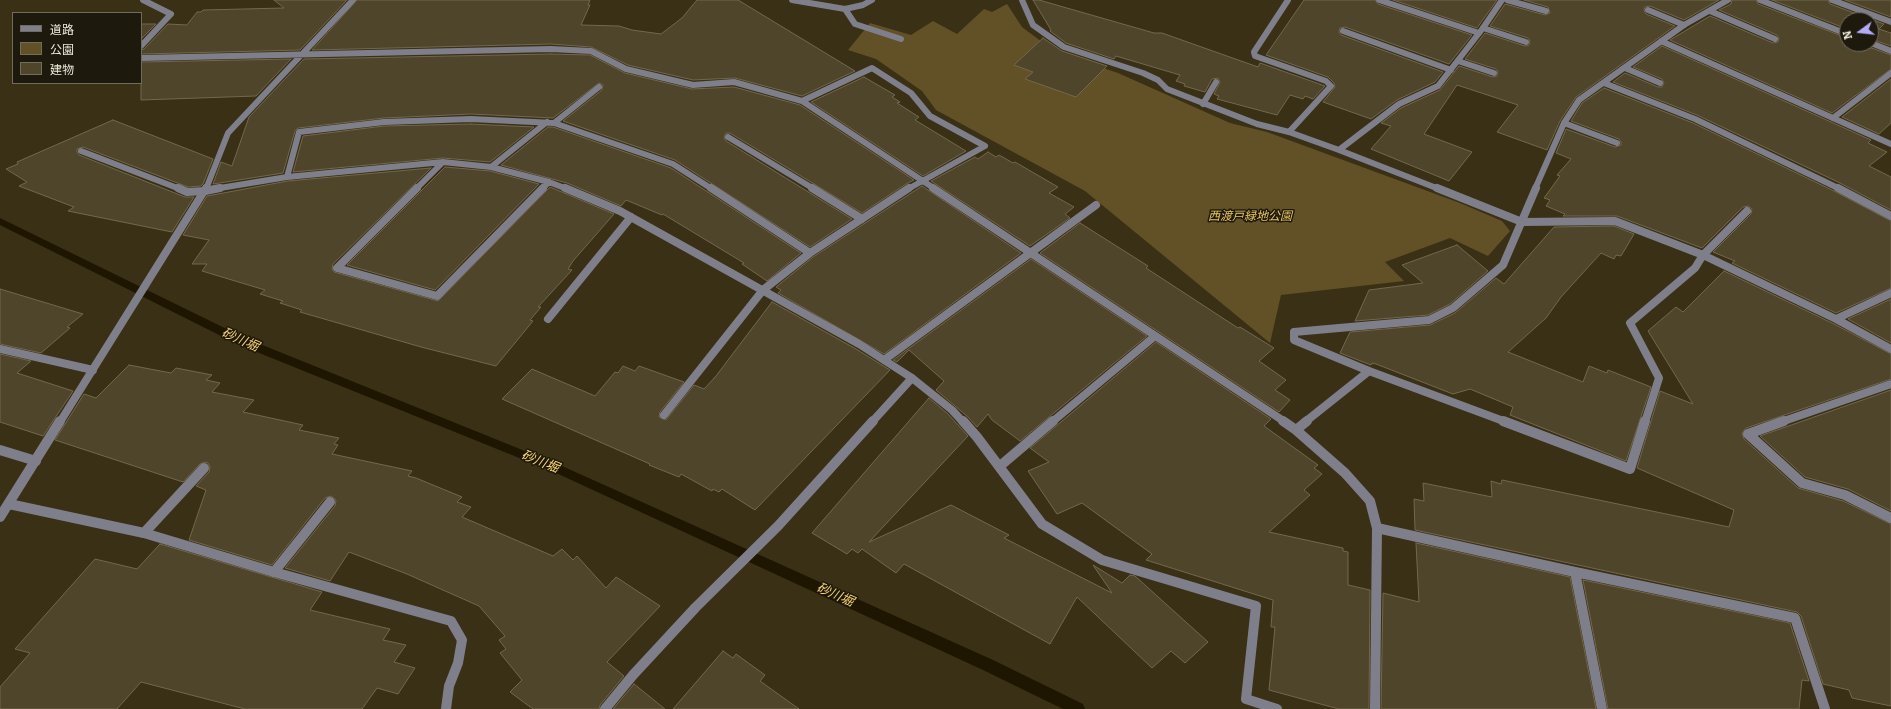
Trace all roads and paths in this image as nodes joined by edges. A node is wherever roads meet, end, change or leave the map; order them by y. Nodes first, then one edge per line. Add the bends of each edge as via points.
1 (143, 0) edge
2 (353, 0) edge
3 (792, 0) edge
4 (872, 0) edge
5 (1022, 0) edge
6 (1288, 0) edge
7 (1379, 0) edge
8 (1502, 0) edge
9 (1507, 0) edge
10 (1728, 0) edge
11 (1760, 0) edge
12 (1832, 0) edge
13 (845, 9) junction
14 (1648, 10) dead end
15 (1546, 11) dead end
16 (1710, 11) junction
17 (1891, 22) edge
18 (1684, 24) junction
19 (1481, 30) junction
20 (1343, 31) dead end
21 (1839, 31) edge
22 (901, 39) dead end
23 (1776, 39) dead end
24 (1660, 41) junction
25 (1526, 42) dead end
26 (142, 45) edge
27 (1879, 46) edge
28 (1891, 51) edge
29 (302, 54) junction
30 (142, 58) edge
31 (1458, 61) junction
32 (1625, 68) junction
33 (1451, 70) junction
34 (1494, 73) dead end
35 (1891, 73) edge
36 (1216, 82) dead end
37 (1604, 83) junction
38 (1660, 83) dead end
39 (599, 86) dead end
40 (802, 101) junction
41 (1203, 104) junction
42 (1834, 118) junction
43 (551, 123) junction
44 (1564, 123) junction
45 (1289, 132) junction
46 (728, 137) dead end
47 (1617, 143) dead end
48 (1891, 144) edge
49 (1339, 150) junction
50 (81, 151) dead end
51 (443, 162) junction
52 (491, 167) junction
53 (287, 177) junction
54 (922, 180) junction
55 (549, 182) junction
56 (205, 192) junction
57 (1096, 205) dead end
58 (1747, 211) dead end
59 (1891, 216) edge
60 (631, 217) junction
61 (862, 219) junction
62 (1522, 222) junction
63 (810, 253) junction
64 (1032, 254) junction
65 (1703, 255) junction
66 (763, 290) junction
67 (1891, 293) edge
68 (548, 319) dead end
69 (1836, 319) junction
70 (1155, 336) junction
71 (0, 349) edge
72 (1891, 349) edge
73 (884, 360) junction
74 (93, 370) junction
75 (1369, 371) junction
76 (912, 378) junction
77 (1891, 384) edge
78 (664, 415) dead end
79 (1296, 430) junction
80 (0, 450) edge
81 (36, 461) junction
82 (1000, 466) junction
83 (204, 468) dead end
84 (330, 502) dead end
85 (9, 504) junction
86 (0, 517) edge
87 (1891, 518) edge
88 (1377, 528) junction
89 (144, 533) junction
90 (274, 572) junction
91 (1575, 572) junction
92 (446, 709) edge
93 (606, 709) edge
94 (1277, 709) edge
95 (1376, 709) edge
96 (1602, 709) edge
97 (1825, 709) edge

1 - 26 street via 171,14
2 - 29 street
3 - 13 street
4 - 13 street
5 - 41 street via 1033,25 1064,47 1143,73 1158,80 1167,89
6 - 45 street via 1254,52 1255,56 1326,81 1331,86
7 - 19 street
8 - 19 street
9 - 15 street
10 - 16 street
11 - 21 street
12 - 17 street
13 - 22 street via 855,24
14 - 18 street
16 - 18 street
16 - 23 street
18 - 24 street
19 - 25 street
19 - 31 street
20 - 33 street
24 - 32 street
24 - 42 street
27 - 28 street
29 - 30 street
29 - 40 street via 551,49 592,51 626,70 693,85 734,82
29 - 56 street via 228,133
31 - 33 street
31 - 34 street
32 - 37 street
32 - 38 street
33 - 49 street via 1438,86 1400,104
35 - 42 street
36 - 41 street
37 - 44 street via 1579,100
37 - 59 street via 1695,119
39 - 43 street
40 - 54 street
40 - 54 street via 872,68 911,93 930,116 985,146
41 - 45 street via 1257,124
42 - 48 street
43 - 52 street
43 - 53 street via 471,120 384,122 299,132
43 - 63 street via 673,164
44 - 47 street
44 - 62 street
45 - 49 street
46 - 61 street
49 - 62 street
50 - 56 street via 187,192
51 - 52 street
51 - 53 street
51 - 55 street via 337,268 437,296
52 - 55 street
53 - 56 street
54 - 61 street
54 - 64 street
55 - 60 street
56 - 74 street
57 - 64 street
58 - 65 street
60 - 66 street
60 - 68 street
61 - 63 street
62 - 65 street via 1615,221
62 - 75 street via 1503,265 1453,308 1429,320 1294,332 1294,340
63 - 66 street
64 - 70 street
64 - 73 street
65 - 69 street
65 - 75 street via 1695,268 1630,323 1659,378 1630,469
66 - 73 street
66 - 78 street
67 - 69 street
69 - 72 street
70 - 79 street
70 - 82 street
71 - 74 street
73 - 76 street
74 - 81 street
75 - 79 street
76 - 82 street via 952,410 978,436
76 - 93 street via 778,526 696,607 633,675
77 - 87 street via 1748,434 1802,483 1845,495
79 - 88 street via 1345,473 1370,501
80 - 81 street
81 - 85 street
82 - 94 street via 1042,524 1102,560 1256,606 1246,699
83 - 89 street
84 - 90 street
85 - 86 street
85 - 89 street
88 - 91 street
88 - 95 street
89 - 90 street
90 - 92 street via 451,621 462,640 458,663 449,686
91 - 96 street
91 - 97 street via 1795,618

